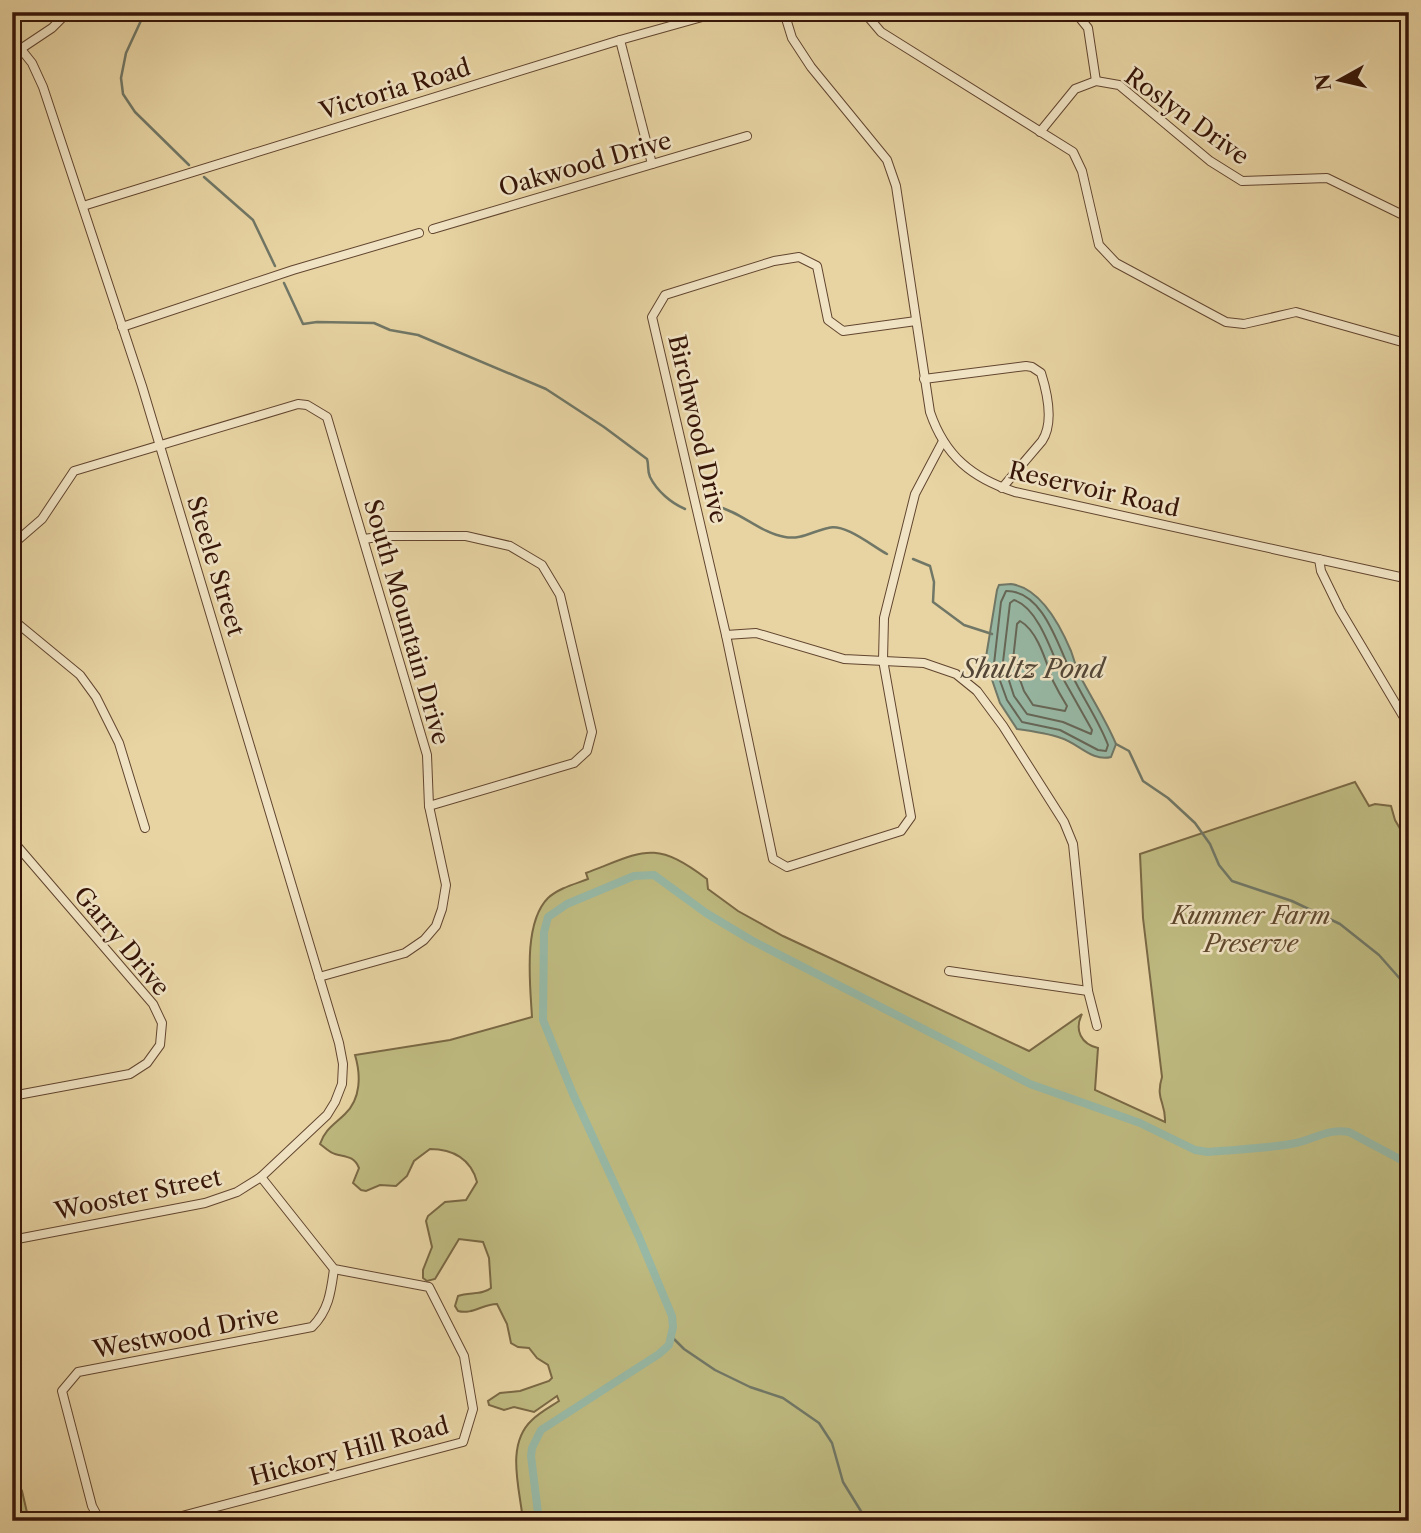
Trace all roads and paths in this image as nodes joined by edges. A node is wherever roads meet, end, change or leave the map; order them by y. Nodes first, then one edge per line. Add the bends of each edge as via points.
1 (68, 12) edge
2 (234, 12) edge
3 (250, 12) edge
4 (719, 12) edge
5 (784, 12) edge
6 (864, 12) edge
7 (1075, 12) edge
8 (12, 37) edge
9 (620, 40) junction
10 (22, 48) junction
11 (1097, 81) junction
12 (1040, 132) junction
13 (747, 136) dead end
14 (652, 164) junction
15 (83, 206) junction
16 (1409, 218) edge
17 (433, 229) dead end
18 (419, 233) dead end
19 (916, 321) junction
20 (122, 327) junction
21 (1409, 344) edge
22 (924, 379) junction
23 (943, 441) junction
24 (160, 446) junction
25 (1002, 488) junction
26 (364, 539) junction
27 (12, 545) edge
28 (1319, 559) junction
29 (1409, 578) edge
30 (12, 619) edge
31 (726, 635) junction
32 (883, 660) junction
33 (1409, 726) edge
34 (429, 806) junction
35 (145, 828) dead end
36 (12, 840) edge
37 (949, 971) dead end
38 (320, 977) junction
39 (1088, 991) junction
40 (1097, 1026) dead end
41 (12, 1096) edge
42 (327, 1115) joint
43 (261, 1177) junction
44 (12, 1240) edge
45 (334, 1269) junction
46 (100, 1521) edge
47 (163, 1521) edge

1 - 10 street
2 - 3 street
4 - 9 street, Victoria Road
5 - 19 street, Reservoir Road via 792,38 811,67 887,160 896,186
6 - 12 street via 881,32
7 - 11 street via 1088,28
8 - 10 street, Steele Street
9 - 14 street
9 - 15 street, Victoria Road
10 - 15 street, Steele Street via 44,87
11 - 12 street, Roslyn Drive via 1075,89
11 - 16 street, Roslyn Drive via 1119,85 1242,181 1327,178
12 - 21 street via 1073,152 1082,171 1099,245 1116,263 1227,322 1244,324 1296,312
13 - 14 street, Oakwood Drive
14 - 17 street, Oakwood Drive
15 - 20 street, Steele Street
18 - 20 street
19 - 22 street, Reservoir Road
19 - 31 street, Birchwood Drive via 843,331 828,320 817,266 799,257 665,295 652,317
20 - 24 street, Steele Street
22 - 23 street, Reservoir Road via 930,412
22 - 25 street via 1026,366 1041,373 1047,433
23 - 25 street, Reservoir Road via 975,475
23 - 32 street via 911,507 886,605
24 - 26 street, South Mountain Drive via 307,405 327,417
24 - 27 street, South Mountain Drive via 74,471 43,519
24 - 38 street, Steele Street
25 - 28 street, Reservoir Road
26 - 34 street, South Mountain Drive via 427,755
26 - 34 street via 466,536 510,547 542,565 560,594 593,732 587,751 574,763
28 - 29 street, Reservoir Road
28 - 33 street via 1339,610
30 - 35 street via 80,675 96,697 119,743
31 - 32 street via 756,633 844,659
31 - 32 street, Birchwood Drive via 773,859 787,867 901,831 911,817
32 - 39 street via 924,663 969,682 1064,822 1073,844
34 - 38 street, South Mountain Drive via 446,885 436,926 405,953
36 - 41 street, Garry Drive via 153,1004 162,1023 160,1045 147,1063 130,1074
37 - 39 street
38 - 42 street, Steele Street via 343,1063 342,1084
39 - 40 street
42 - 43 street, Wooster Street
43 - 44 street, Wooster Street via 205,1203
43 - 45 street
45 - 46 street, Westwood Drive via 329,1300 312,1327 78,1372 62,1391
45 - 47 street, Hickory Hill Road via 429,1287 464,1356 473,1409 463,1442

